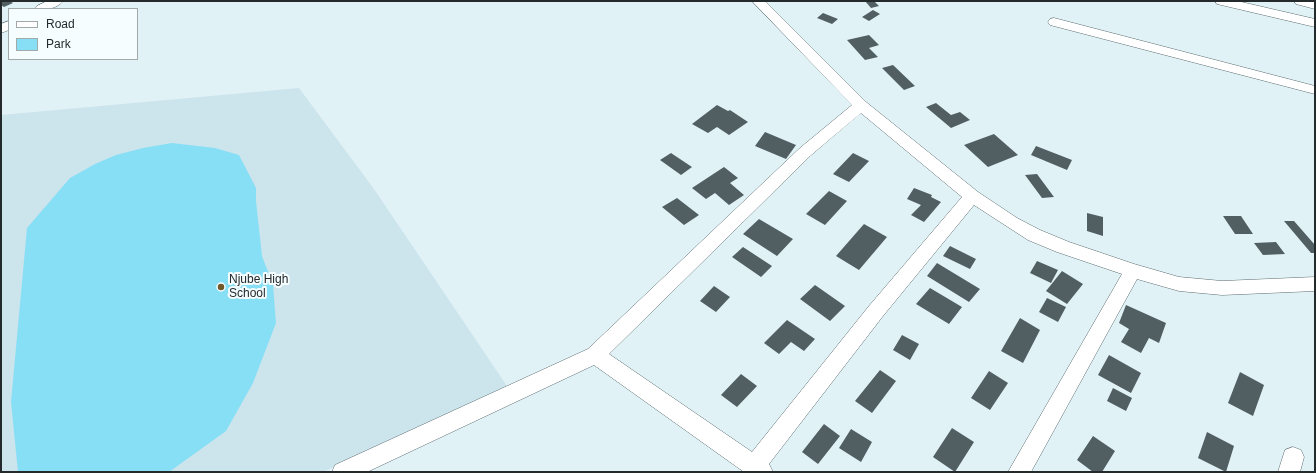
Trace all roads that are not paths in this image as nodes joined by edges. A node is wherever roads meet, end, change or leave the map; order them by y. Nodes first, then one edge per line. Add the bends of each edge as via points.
1 (57, 1) edge
2 (758, 1) edge
3 (1221, 1) edge
4 (1302, 1) edge
5 (1315, 4) edge
6 (43, 8) edge
7 (1054, 22) dead end
8 (1315, 23) edge
9 (1315, 90) edge
10 (862, 105) junction
11 (972, 196) junction
12 (1133, 271) junction
13 (1315, 284) edge
14 (595, 355) junction
15 (758, 469) edge
16 (343, 472) edge
17 (1019, 472) edge

1 - 6 street
2 - 10 street
3 - 8 street
4 - 5 street
7 - 9 street
10 - 11 street
10 - 14 street via 805,152
11 - 12 street via 1034,235
11 - 15 street via 876,311
12 - 13 street via 1200,287
12 - 17 street
14 - 15 street
14 - 16 street

